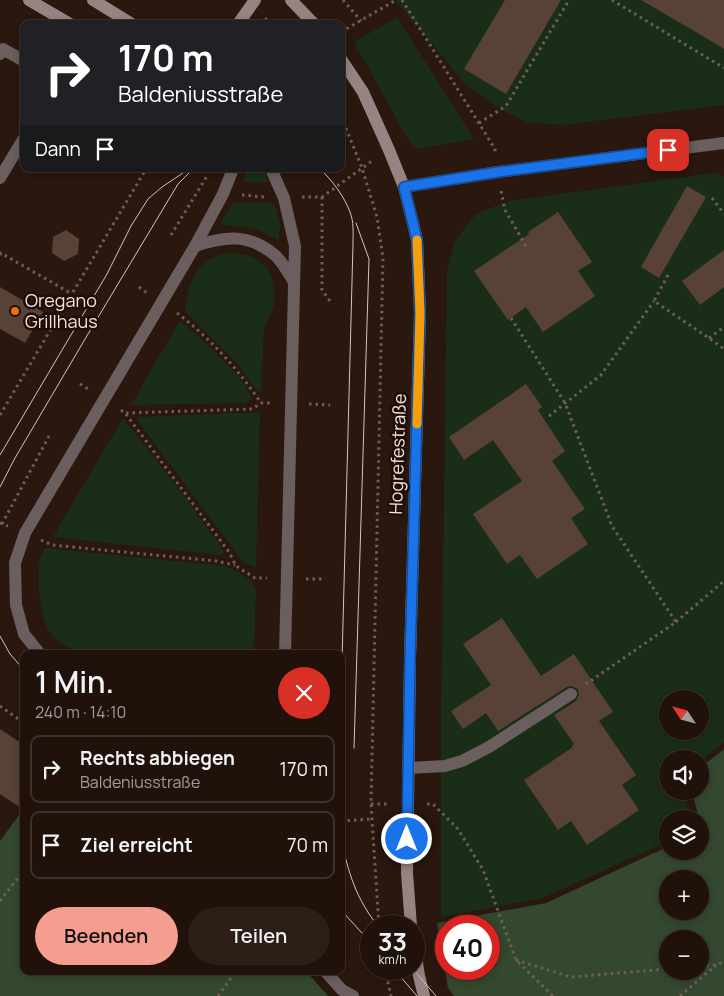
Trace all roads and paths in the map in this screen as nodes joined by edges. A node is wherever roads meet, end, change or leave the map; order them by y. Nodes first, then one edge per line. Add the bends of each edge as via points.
1 (29, 0) edge
2 (93, 0) edge
3 (255, 0) edge
4 (291, 0) edge
5 (343, 0) edge
6 (396, 0) edge
7 (402, 0) edge
8 (569, 0) edge
9 (612, 0) edge
10 (63, 20) edge
11 (126, 20) edge
12 (241, 20) edge
13 (310, 20) edge
14 (361, 21) junction
15 (345, 30) edge
16 (0, 54) edge
17 (20, 59) edge
18 (345, 65) edge
19 (724, 68) edge
20 (479, 123) junction
21 (345, 126) edge
22 (724, 143) edge
23 (20, 145) edge
24 (389, 150) junction
25 (362, 168) junction
26 (144, 172) edge
27 (232, 172) edge
28 (272, 172) edge
29 (498, 172) junction
30 (0, 178) edge
31 (204, 182) dead end
32 (404, 187) junction
33 (712, 198) dead end
34 (724, 214) edge
35 (171, 235) dead end
36 (195, 246) junction
37 (527, 248) dead end
38 (0, 255) edge
39 (668, 276) dead end
40 (294, 282) junction
41 (72, 294) junction
42 (654, 301) junction
43 (162, 302) junction
44 (332, 304) dead end
45 (511, 318) dead end
46 (724, 328) edge
47 (709, 338) junction
48 (724, 349) edge
49 (104, 399) junction
50 (262, 403) junction
51 (565, 403) junction
52 (291, 404) junction
53 (125, 413) junction
54 (0, 415) edge
55 (549, 416) dead end
56 (49, 436) dead end
57 (2, 524) dead end
58 (25, 533) junction
59 (236, 566) junction
60 (287, 578) junction
61 (724, 582) edge
62 (676, 622) junction
63 (37, 650) edge
64 (285, 650) edge
65 (571, 694) joint
66 (0, 706) edge
67 (20, 720) edge
68 (408, 768) junction
69 (408, 805) junction
70 (372, 819) junction
71 (345, 821) edge
72 (20, 875) edge
73 (0, 901) edge
74 (378, 915) edge
75 (411, 915) edge
76 (516, 960) junction
77 (724, 962) edge
78 (709, 965) edge
79 (716, 965) junction
80 (659, 970) edge
81 (233, 975) edge
82 (329, 975) edge
83 (387, 980) edge
84 (420, 980) edge
85 (218, 996) edge
86 (353, 996) edge
87 (391, 996) edge
88 (424, 996) edge
89 (553, 996) edge
90 (680, 996) edge

1 - 10 street
2 - 11 street
3 - 12 street
4 - 13 street
5 - 14 path
6 - 14 path
7 - 20 path
8 - 20 path via 506,106
9 - 19 path
14 - 15 path
16 - 17 street via 3,49
18 - 24 street, Hogrefestraße via 363,92
20 - 29 path via 495,149
21 - 25 path
22 - 29 street
23 - 30 street
24 - 25 path
24 - 32 street, Hogrefestraße
25 - 44 path via 322,197 322,290
25 - 70 path via 377,217 384,258
26 - 41 path
27 - 36 street
28 - 40 street via 284,198 295,246
29 - 32 street
29 - 37 path via 505,210
31 - 35 path
32 - 68 street, Hogrefestraße via 417,240 420,313
33 - 34 path
36 - 40 street via 213,240 238,238 256,243 277,257
36 - 43 street
38 - 41 path
39 - 42 path
40 - 52 street
41 - 54 path
42 - 47 path
42 - 51 path via 601,375
43 - 49 street
43 - 50 path via 212,342
45 - 51 path
46 - 47 path
47 - 48 path
49 - 53 path
49 - 58 street
50 - 52 path
50 - 53 path via 252,409
51 - 55 path
51 - 62 path via 612,526
52 - 60 street
53 - 59 path via 229,552
56 - 57 path
58 - 59 path via 52,544 216,561
58 - 63 street via 15,563 16,605 24,634
59 - 60 path via 254,578
60 - 64 street
61 - 62 path
62 - 65 path
65 - 68 street via 462,761 445,766
66 - 67 path
68 - 69 street, Hogrefestraße
69 - 75 street, Hogrefestraße via 407,873
69 - 76 path via 433,804 458,829 483,870
70 - 71 path
70 - 74 path
72 - 73 path
76 - 80 path via 571,977
76 - 89 path
77 - 79 path
78 - 79 path
79 - 90 path
81 - 85 path
82 - 86 street via 342,990
83 - 87 path
84 - 88 street

